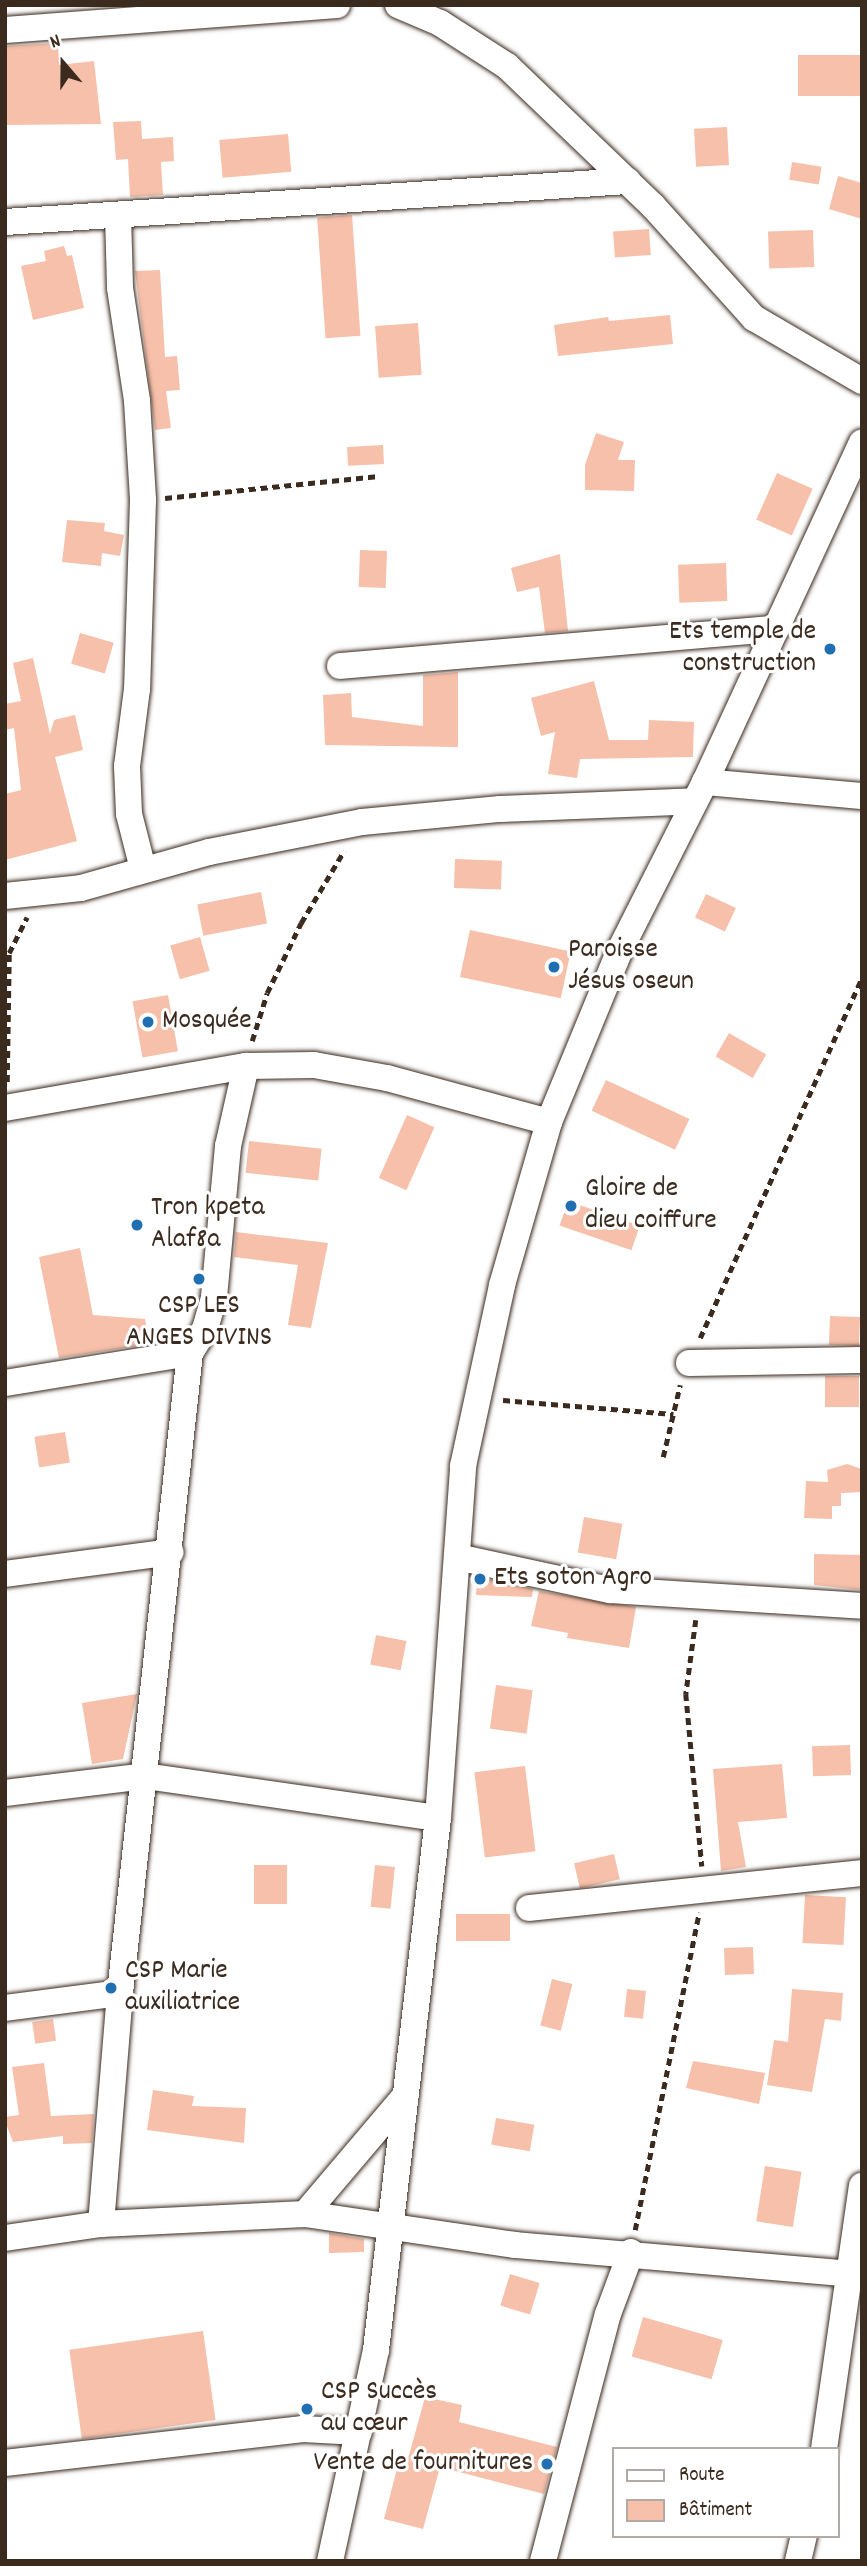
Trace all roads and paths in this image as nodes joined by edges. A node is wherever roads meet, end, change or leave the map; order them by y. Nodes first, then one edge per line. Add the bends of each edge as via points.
1 (337, 5) edge
2 (398, 5) edge
3 (5, 30) edge
4 (628, 181) junction
5 (118, 215) junction
6 (5, 222) edge
7 (862, 381) edge
8 (862, 442) edge
9 (379, 476) dead end
10 (143, 500) junction
11 (776, 629) junction
12 (340, 666) dead end
13 (700, 791) junction
14 (862, 796) edge
15 (362, 822) junction
16 (144, 869) junction
17 (38, 895) junction
18 (5, 896) edge
19 (862, 978) edge
20 (247, 1066) junction
21 (7, 1108) edge
22 (549, 1122) junction
23 (190, 1353) junction
24 (862, 1360) edge
25 (689, 1363) junction
26 (5, 1383) edge
27 (474, 1397) junction
28 (673, 1414) junction
29 (663, 1457) dead end
30 (170, 1552) junction
31 (457, 1557) junction
32 (5, 1574) edge
33 (699, 1595) junction
34 (862, 1606) edge
35 (145, 1776) junction
36 (5, 1794) edge
37 (438, 1818) junction
38 (862, 1873) edge
39 (704, 1889) junction
40 (528, 1908) dead end
41 (120, 1993) junction
42 (5, 2008) edge
43 (405, 2096) junction
44 (862, 2186) edge
45 (305, 2214) junction
46 (101, 2224) junction
47 (388, 2228) junction
48 (5, 2238) edge
49 (631, 2252) junction
50 (856, 2274) edge
51 (359, 2432) junction
52 (824, 2447) edge
53 (5, 2463) edge
54 (804, 2538) edge
55 (330, 2561) edge
56 (543, 2561) edge
57 (798, 2561) edge

1 - 3 street
2 - 4 street via 440,23 507,66
4 - 5 street
4 - 7 street via 754,318
5 - 6 street
5 - 10 street via 120,288 137,401
8 - 11 street
9 - 10 path
10 - 16 street via 137,690 127,766 129,814
11 - 12 street
11 - 13 street
13 - 14 street
13 - 15 street
13 - 22 street via 620,950
15 - 16 street
15 - 20 path via 301,923 267,993
16 - 17 street
17 - 18 street
17 - 21 path via 9,953
19 - 25 path
20 - 21 street
20 - 22 street via 314,1065 387,1078
20 - 23 street via 228,1146 214,1297 205,1329
22 - 27 street
23 - 26 street
23 - 30 street
24 - 25 street
25 - 28 path
27 - 28 path
27 - 31 street via 463,1466
28 - 29 path
30 - 32 street
30 - 35 street
31 - 33 street via 610,1590
31 - 37 street
33 - 34 street
33 - 39 path via 686,1694
35 - 36 street
35 - 37 street
35 - 41 street
37 - 43 street
38 - 39 street
39 - 40 street
39 - 49 path
41 - 42 street
41 - 46 street
43 - 45 street
43 - 47 street
44 - 50 street
45 - 46 street
45 - 47 street
46 - 48 street
47 - 49 street via 515,2245
47 - 51 street via 376,2350
49 - 50 street
49 - 56 street via 608,2314
50 - 52 street
51 - 53 street via 303,2429
51 - 55 street
54 - 57 street

